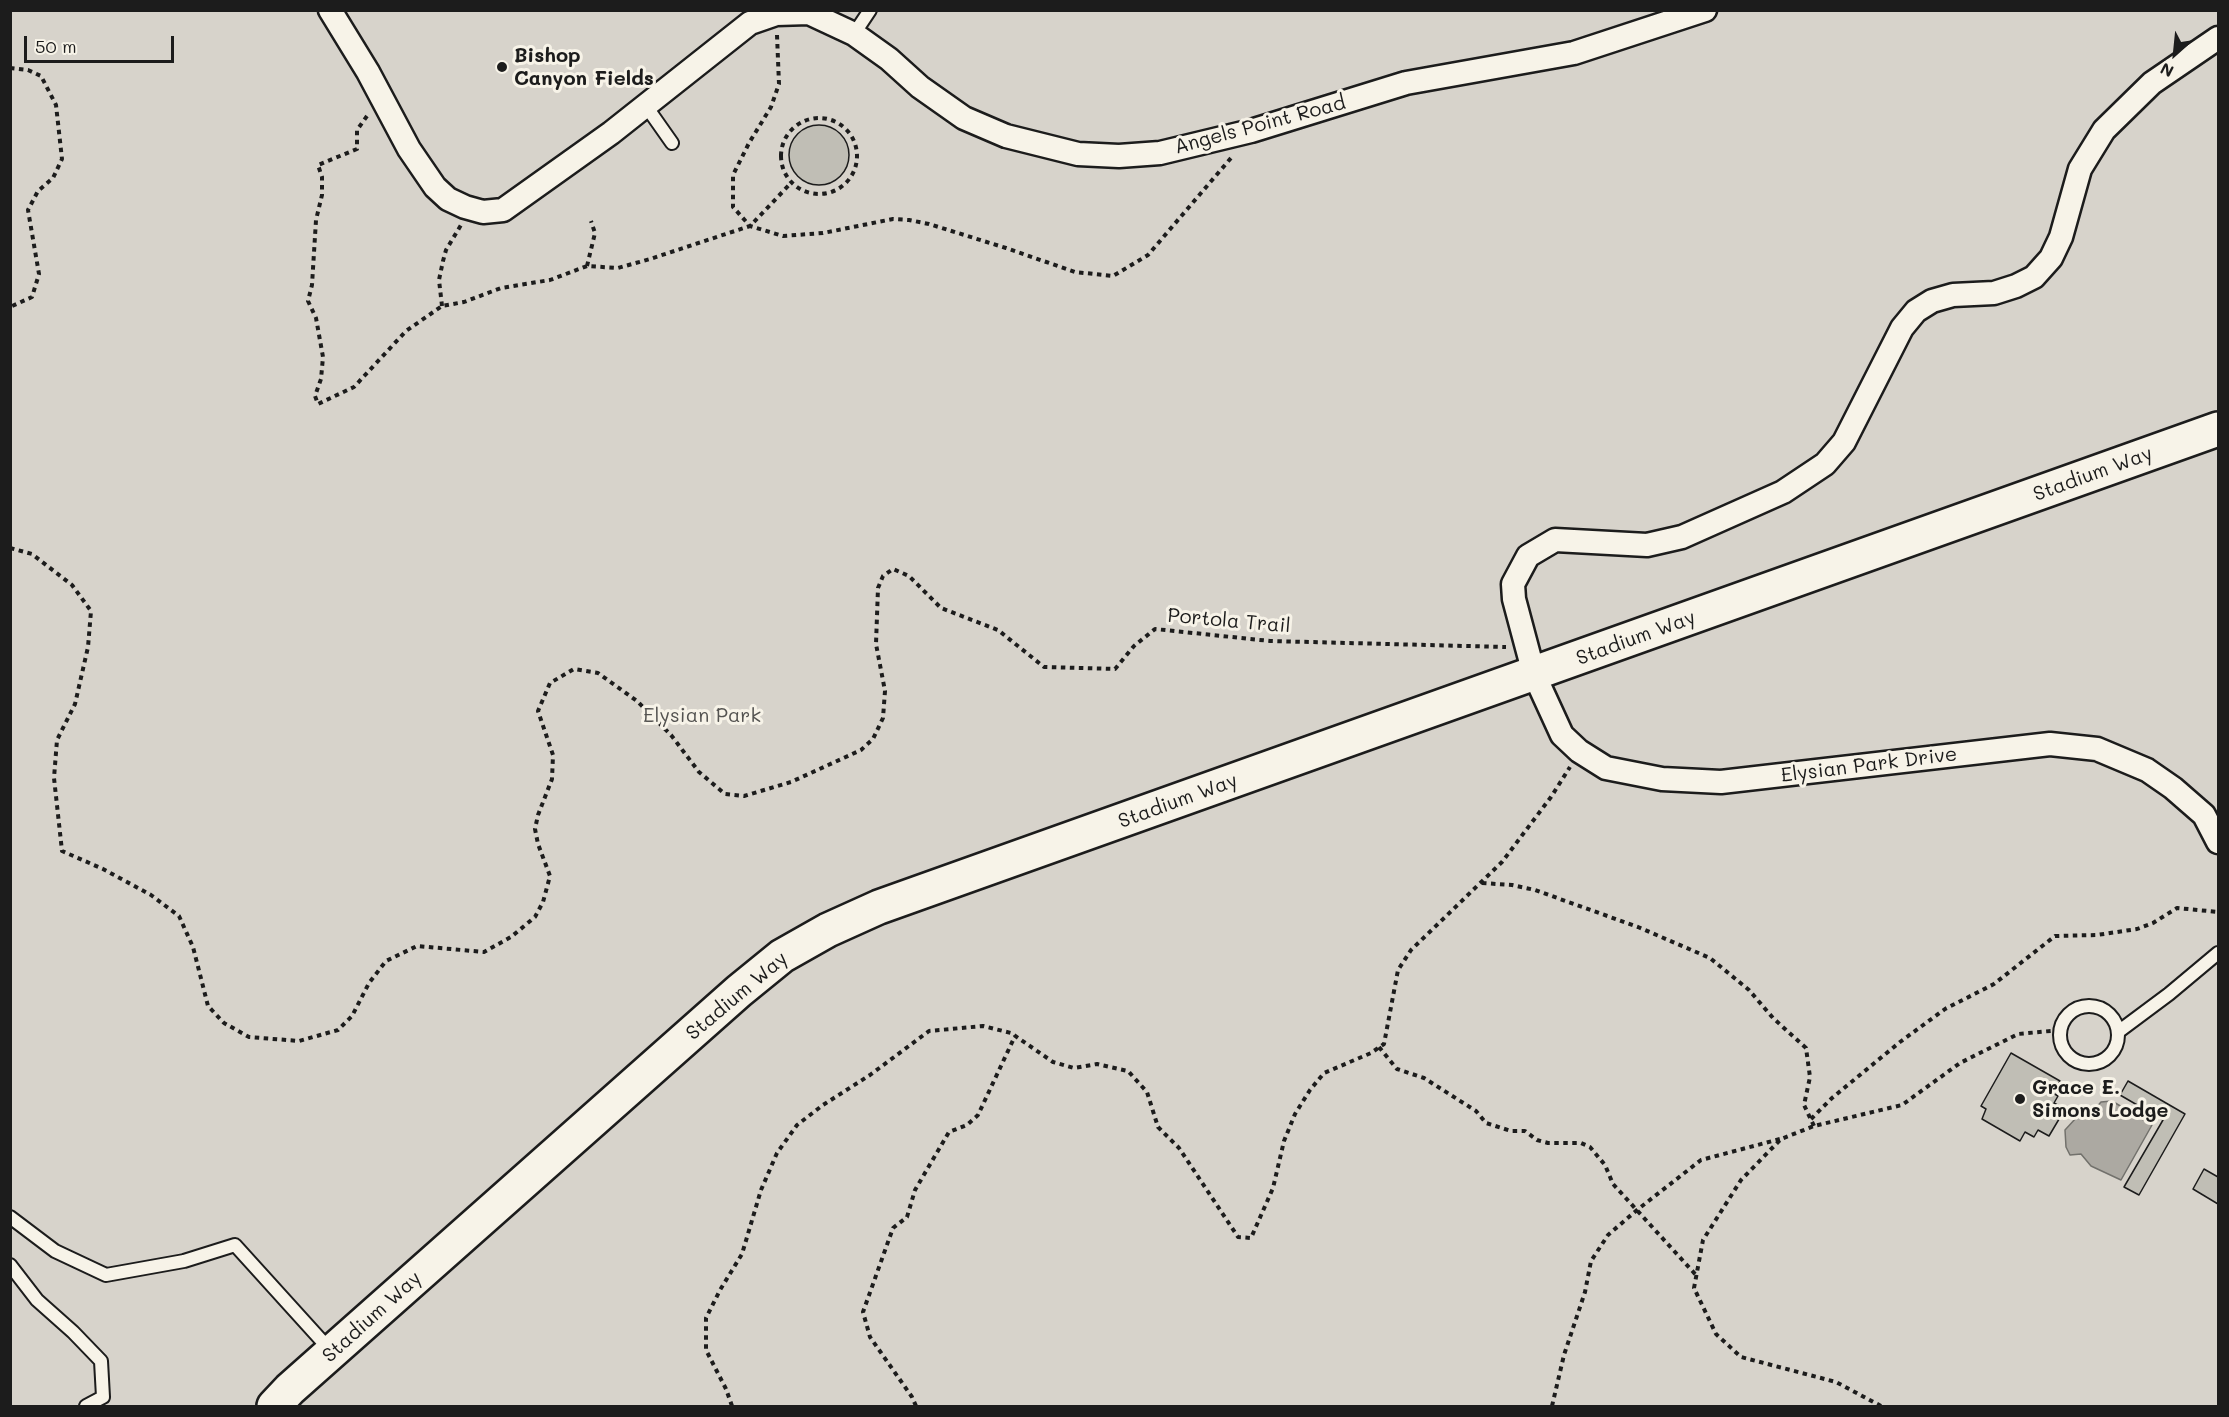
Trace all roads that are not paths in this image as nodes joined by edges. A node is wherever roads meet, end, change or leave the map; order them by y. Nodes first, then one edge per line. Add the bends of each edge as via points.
1 (330, 10) edge
2 (870, 10) edge
3 (1705, 10) edge
4 (854, 34) junction
5 (2218, 38) edge
6 (646, 106) junction
7 (672, 143) dead end
8 (2218, 429) edge
9 (1530, 660) junction
10 (2218, 842) edge
11 (2218, 953) edge
12 (2118, 1032) junction
13 (10, 1217) edge
14 (10, 1265) edge
15 (332, 1352) junction
16 (86, 1407) edge
17 (274, 1407) edge

1 - 6 street, Angels Point Road via 435,187 448,200 470,209 503,210
2 - 4 lane
3 - 4 street, Angels Point Road via 1574,53 1406,83 1251,131 1160,153 1119,156 1078,154 1017,139 964,118
4 - 6 street, Angels Point Road via 809,13 776,14 750,23
5 - 9 street via 2152,82 2104,130 2080,169 2061,237 2051,258 2034,277 1994,292 1932,301 1916,311 1902,328 1844,442 1825,464 1784,492 1682,537 1647,545 1555,540 1528,556 1513,584
6 - 7 lane
8 - 9 main road, Stadium Way
9 - 10 street, Elysian Park Drive via 1562,735 1606,768 1662,779 1721,782 2050,744 2097,748 2147,770 2173,788 2204,815
9 - 15 main road, Stadium Way via 879,907 782,956
11 - 12 lane
12 - 12 lane via 2109,1014 2086,1006 2068,1016 2061,1030 2064,1049 2070,1057 2091,1064 2108,1057
13 - 15 lane via 55,1251 106,1275 184,1261 236,1245
14 - 16 lane via 37,1300 101,1361 103,1397
15 - 17 main road, Stadium Way

